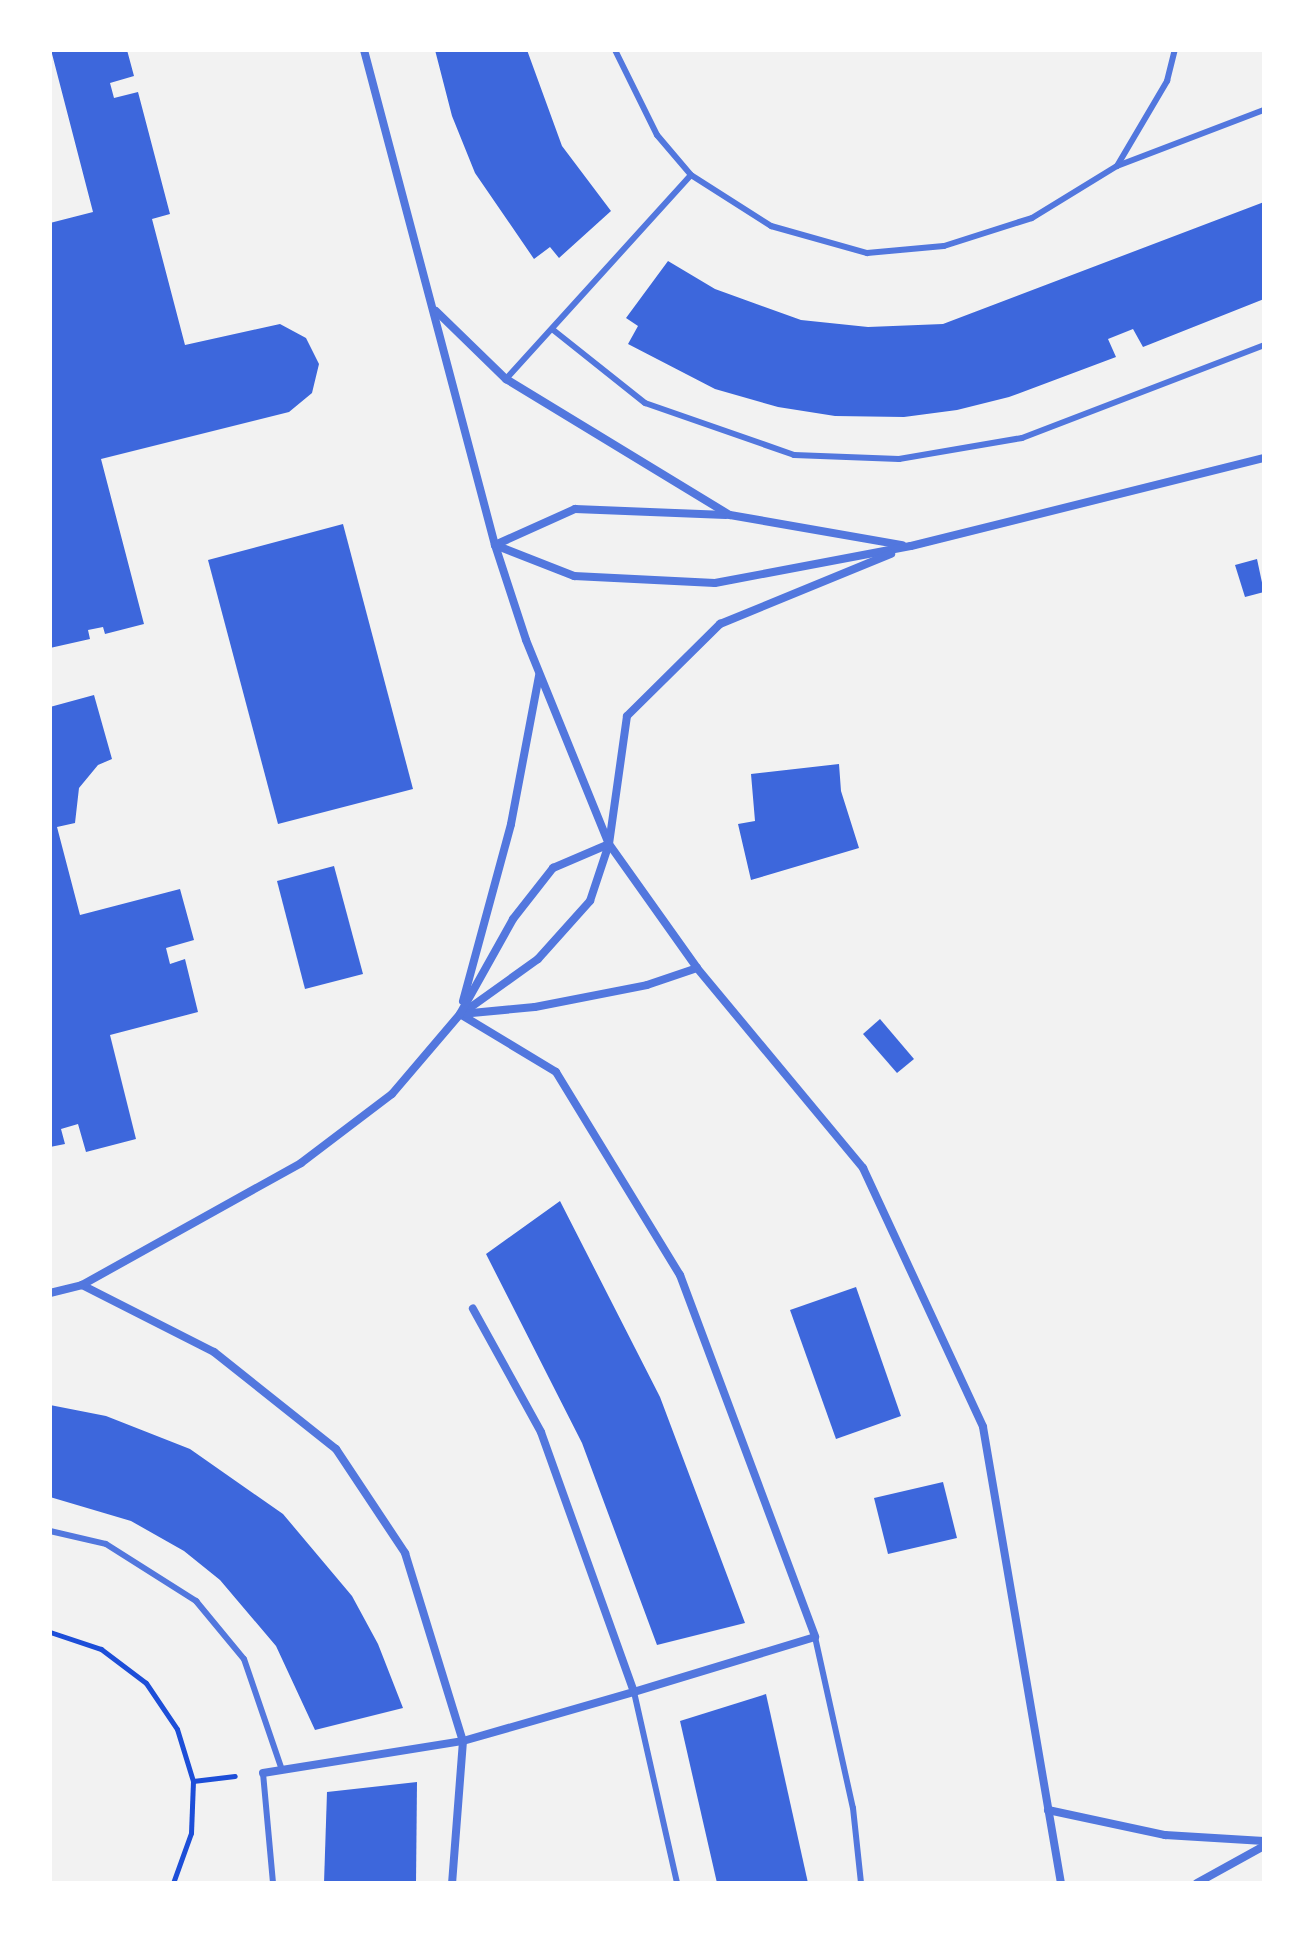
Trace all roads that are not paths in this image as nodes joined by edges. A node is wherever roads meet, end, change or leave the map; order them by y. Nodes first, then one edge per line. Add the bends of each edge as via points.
1 (364, 50) edge
2 (615, 50) edge
3 (1175, 50) edge
4 (1264, 110) edge
5 (1117, 166) junction
6 (691, 175) junction
7 (436, 311) junction
8 (552, 329) junction
9 (1264, 345) edge
10 (506, 379) junction
11 (1264, 458) edge
12 (730, 515) junction
13 (495, 545) junction
14 (911, 546) junction
15 (540, 675) junction
16 (609, 844) junction
17 (697, 968) junction
18 (460, 1014) junction
19 (82, 1285) junction
20 (50, 1293) edge
21 (473, 1309) dead end
22 (50, 1531) edge
23 (815, 1637) junction
24 (634, 1692) junction
25 (463, 1741) junction
26 (282, 1770) junction
27 (263, 1773) joint
28 (1048, 1810) junction
29 (1264, 1843) edge
30 (273, 1883) edge
31 (452, 1883) edge
32 (677, 1883) edge
33 (861, 1883) edge
34 (1061, 1883) edge
35 (1197, 1883) edge

1 - 7 street
2 - 6 lane via 657,135
3 - 5 lane via 1167,81
4 - 5 lane
5 - 6 lane via 1032,218 944,246 867,253 771,226
6 - 8 lane
7 - 10 street
7 - 13 street
8 - 9 lane via 645,403 794,455 899,459 1022,438
8 - 10 lane
10 - 12 street
11 - 14 street
12 - 13 street via 575,509
12 - 14 street
13 - 14 street via 574,576 715,583
13 - 15 street
14 - 16 street via 720,624 709,634 627,716
15 - 16 street
15 - 18 street via 511,824
16 - 17 street
16 - 18 street via 590,901 580,913 538,959
16 - 18 street via 553,868 513,919
17 - 18 street via 633,988
17 - 28 street via 863,1168 983,1427
18 - 19 street via 392,1094 301,1163
18 - 23 street via 556,1072 680,1275
19 - 20 street
19 - 25 street via 214,1352 336,1449 405,1553
21 - 24 street via 541,1432
22 - 26 lane via 106,1544 196,1601 244,1659
23 - 24 street
23 - 33 lane via 853,1808
24 - 25 street
24 - 32 lane
25 - 26 street
25 - 31 street
26 - 27 street
27 - 30 lane
28 - 29 street via 1165,1835
28 - 34 street
29 - 35 street

